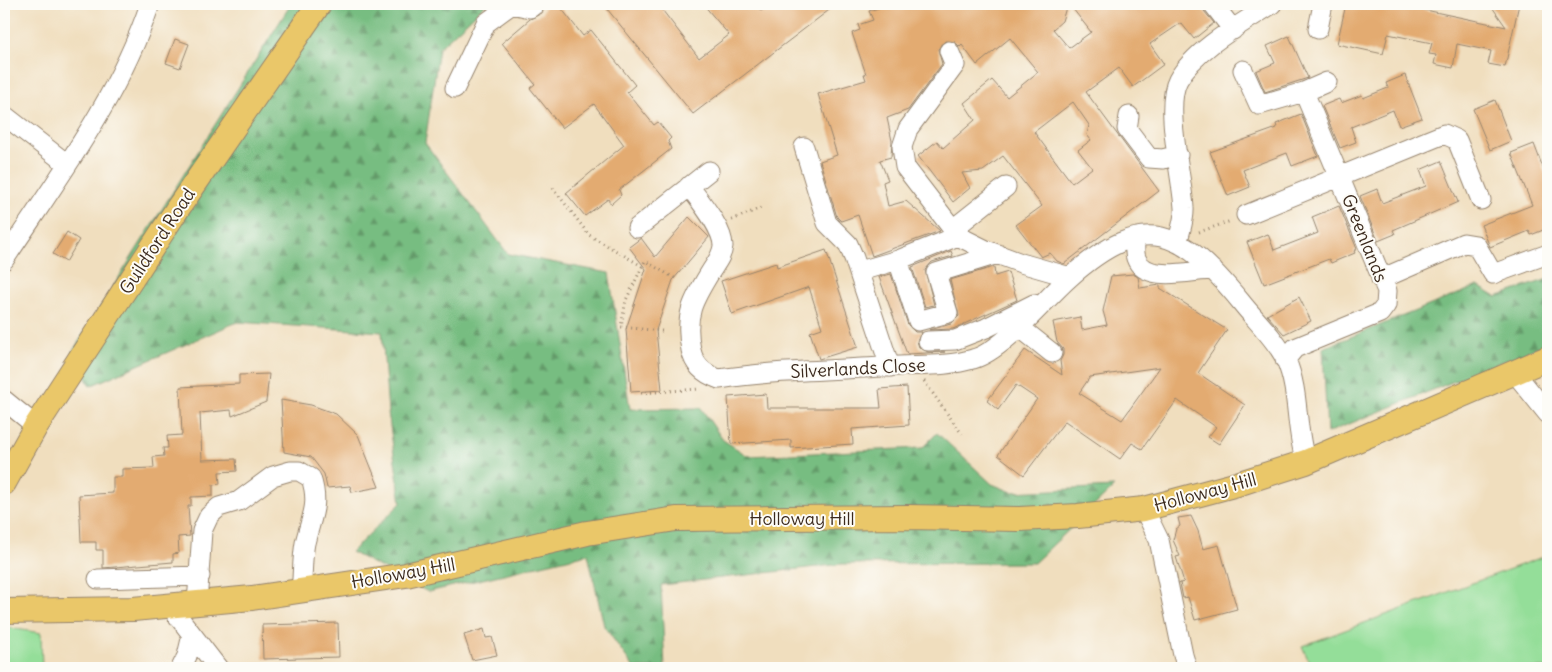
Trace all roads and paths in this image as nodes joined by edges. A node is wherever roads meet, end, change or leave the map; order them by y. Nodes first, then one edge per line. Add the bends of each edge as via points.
1 (150, 4) edge
2 (319, 4) edge
3 (512, 4) edge
4 (535, 4) edge
5 (1213, 4) edge
6 (1272, 4) edge
7 (1323, 4) edge
8 (1318, 29) dead end
9 (1233, 30) junction
10 (949, 51) dead end
11 (1243, 70) dead end
12 (1327, 82) dead end
13 (455, 88) dead end
14 (1304, 92) junction
15 (4, 115) edge
16 (1129, 116) dead end
17 (804, 146) dead end
18 (1178, 155) junction
19 (67, 164) junction
20 (709, 170) dead end
21 (1339, 176) junction
22 (689, 186) junction
23 (1006, 187) dead end
24 (553, 188) dead end
25 (1481, 200) dead end
26 (763, 207) dead end
27 (1246, 215) joint
28 (716, 227) junction
29 (637, 228) dead end
30 (956, 232) junction
31 (1199, 232) dead end
32 (1135, 238) junction
33 (1178, 241) junction
34 (998, 254) junction
35 (1548, 254) edge
36 (4, 260) edge
37 (898, 260) junction
38 (642, 266) junction
39 (1213, 270) junction
40 (860, 271) junction
41 (1070, 277) junction
42 (676, 278) dead end
43 (1382, 279) junction
44 (1046, 299) junction
45 (1018, 326) junction
46 (662, 331) dead end
47 (928, 341) dead end
48 (1052, 353) dead end
49 (1548, 358) edge
50 (1286, 360) junction
51 (920, 365) junction
52 (890, 367) junction
53 (1515, 374) junction
54 (702, 388) dead end
55 (641, 393) dead end
56 (4, 400) edge
57 (1548, 414) edge
58 (36, 426) junction
59 (962, 434) dead end
60 (1306, 462) junction
61 (4, 483) edge
62 (1144, 509) junction
63 (200, 576) junction
64 (98, 579) dead end
65 (302, 590) junction
66 (4, 600) edge
67 (198, 604) junction
68 (170, 606) junction
69 (36, 610) junction
70 (4, 611) edge
71 (192, 635) junction
72 (181, 668) edge
73 (218, 668) edge
74 (1187, 668) edge

1 - 19 street via 138,41 118,80
2 - 58 main road, Guildford Road via 178,208
3 - 4 street via 530,8
3 - 13 street via 486,24
5 - 9 street
6 - 9 street
7 - 8 street
9 - 18 street via 1190,65 1174,90 1172,103
10 - 30 street via 955,65 908,129 902,147 905,167
11 - 14 street via 1259,105
12 - 14 street
14 - 21 street, Greenlands
15 - 19 street
16 - 18 street via 1127,129 1149,158
17 - 40 street via 827,222 848,244
18 - 33 street via 1184,210
19 - 36 street
20 - 22 street
21 - 25 street via 1444,134 1457,140
21 - 27 street
21 - 43 street, Greenlands
22 - 28 street, Silverlands Close
22 - 29 street
23 - 30 street
24 - 38 path via 589,235
26 - 28 path
27 - 31 path
28 - 52 street, Silverlands Close via 723,246 720,257 696,296 687,332 692,355 704,373 718,379 795,370
30 - 34 street
30 - 37 street
32 - 33 street, Silverlands Close via 1166,236
32 - 39 street via 1136,258 1153,272
32 - 41 street, Silverlands Close via 1111,246
33 - 39 street
34 - 37 street via 936,273 948,313 918,321
34 - 41 street
35 - 43 street via 1493,274 1476,246 1464,243
37 - 40 street
38 - 42 path via 645,261
38 - 46 path via 626,300 621,327
39 - 50 street
40 - 52 street
41 - 44 street, Silverlands Close
43 - 50 street, Greenlands via 1386,305 1380,313 1295,348
44 - 45 street, Silverlands Close
44 - 47 street via 955,340
45 - 48 street
45 - 51 street, Silverlands Close via 996,346 973,359
49 - 53 main road, Holloway Hill
50 - 60 street
51 - 52 street, Silverlands Close
51 - 59 path via 919,372 927,386
53 - 57 street
53 - 60 main road, Holloway Hill
54 - 55 path
56 - 58 street
58 - 61 main road, Guildford Road
60 - 62 main road, Holloway Hill
62 - 65 main road, Holloway Hill via 1020,519 676,519 587,533 406,575
62 - 74 street via 1159,540
63 - 64 street
63 - 65 street via 202,531 209,516 219,507 239,501 273,476 290,470 299,471 311,478 316,493 305,545
63 - 67 street
65 - 67 main road, Holloway Hill
66 - 69 main road, Holloway Hill
67 - 68 main road, Holloway Hill
68 - 69 main road, Holloway Hill
68 - 71 street
69 - 70 main road, Holloway Hill
71 - 72 street
71 - 73 street

